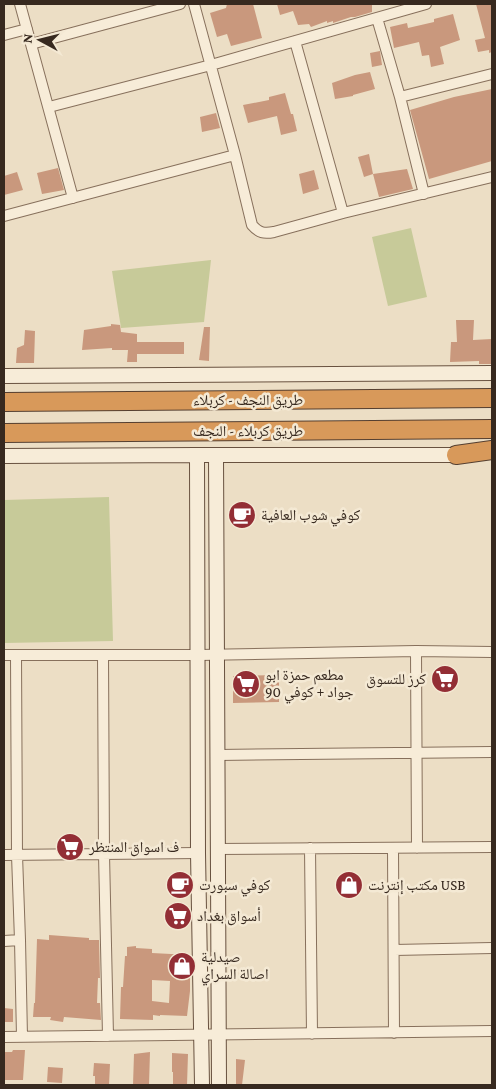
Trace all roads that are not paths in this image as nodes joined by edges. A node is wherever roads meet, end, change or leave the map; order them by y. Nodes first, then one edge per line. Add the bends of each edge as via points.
1 (20, 4) edge
2 (180, 4) edge
3 (194, 4) edge
4 (426, 4) edge
5 (377, 18) junction
6 (27, 29) junction
7 (4, 35) edge
8 (295, 41) junction
9 (31, 44) junction
10 (211, 65) junction
11 (492, 74) edge
12 (400, 97) junction
13 (49, 108) junction
14 (235, 155) junction
15 (492, 177) edge
16 (424, 194) junction
17 (73, 198) junction
18 (343, 213) junction
19 (4, 216) edge
20 (492, 373) edge
21 (4, 376) edge
22 (492, 398) edge
23 (4, 402) edge
24 (492, 429) edge
25 (4, 433) edge
26 (492, 450) edge
27 (197, 454) junction
28 (216, 455) junction
29 (456, 455) junction
30 (492, 455) edge
31 (4, 456) edge
32 (416, 651) junction
33 (492, 652) edge
34 (216, 654) junction
35 (4, 655) edge
36 (16, 655) junction
37 (103, 655) junction
38 (198, 655) junction
39 (198, 680) junction
40 (217, 682) junction
41 (416, 752) junction
42 (492, 752) edge
43 (218, 755) junction
44 (492, 847) edge
45 (310, 848) junction
46 (393, 848) junction
47 (417, 848) junction
48 (218, 849) junction
49 (198, 853) junction
50 (104, 854) junction
51 (4, 855) edge
52 (17, 855) junction
53 (20, 940) junction
54 (4, 941) edge
55 (492, 948) edge
56 (394, 950) junction
57 (219, 1015) junction
58 (201, 1016) junction
59 (492, 1031) edge
60 (394, 1033) junction
61 (312, 1034) junction
62 (201, 1035) junction
63 (219, 1035) junction
64 (108, 1036) junction
65 (4, 1037) edge
66 (22, 1037) junction
67 (202, 1054) junction
68 (219, 1055) junction
69 (202, 1085) edge
70 (220, 1085) edge

1 - 6 street
2 - 9 street
3 - 10 street
4 - 5 street
5 - 8 street
5 - 12 street
6 - 7 street
6 - 9 street
8 - 10 street
8 - 18 street
9 - 13 street
10 - 13 street
10 - 14 street
11 - 12 street
12 - 16 street
13 - 17 street
14 - 17 street
14 - 18 street via 252,225 257,231 274,232
15 - 16 street
16 - 18 street
17 - 19 street
20 - 21 street
22 - 23 highway, طريق النجف - کربلاء
24 - 25 highway, طريق کربلاء - النجف
26 - 29 highway
27 - 28 street
27 - 31 street
27 - 38 street
28 - 29 street
28 - 34 street
29 - 30 street
32 - 33 street
32 - 34 street
32 - 41 street
34 - 38 street
34 - 40 street
35 - 36 street
36 - 37 street
36 - 52 street
37 - 38 street
37 - 50 street
38 - 39 street
39 - 40 street via 208,677
39 - 49 street
40 - 43 street
41 - 42 street
41 - 43 street
41 - 47 street
43 - 48 street
44 - 47 street
45 - 46 street
45 - 48 street
45 - 61 street
46 - 47 street
46 - 56 street
48 - 57 street
49 - 50 street
49 - 58 street
50 - 52 street
50 - 64 street
51 - 52 street
52 - 53 street
53 - 54 street
53 - 66 street
55 - 56 street
56 - 60 street
57 - 58 street via 210,1019
57 - 63 street
58 - 62 street
59 - 60 street
60 - 61 street
61 - 63 street
62 - 63 street
62 - 64 street
62 - 67 street
63 - 68 street
64 - 66 street
65 - 66 street
67 - 68 street via 211,1051
67 - 69 street
68 - 70 street

